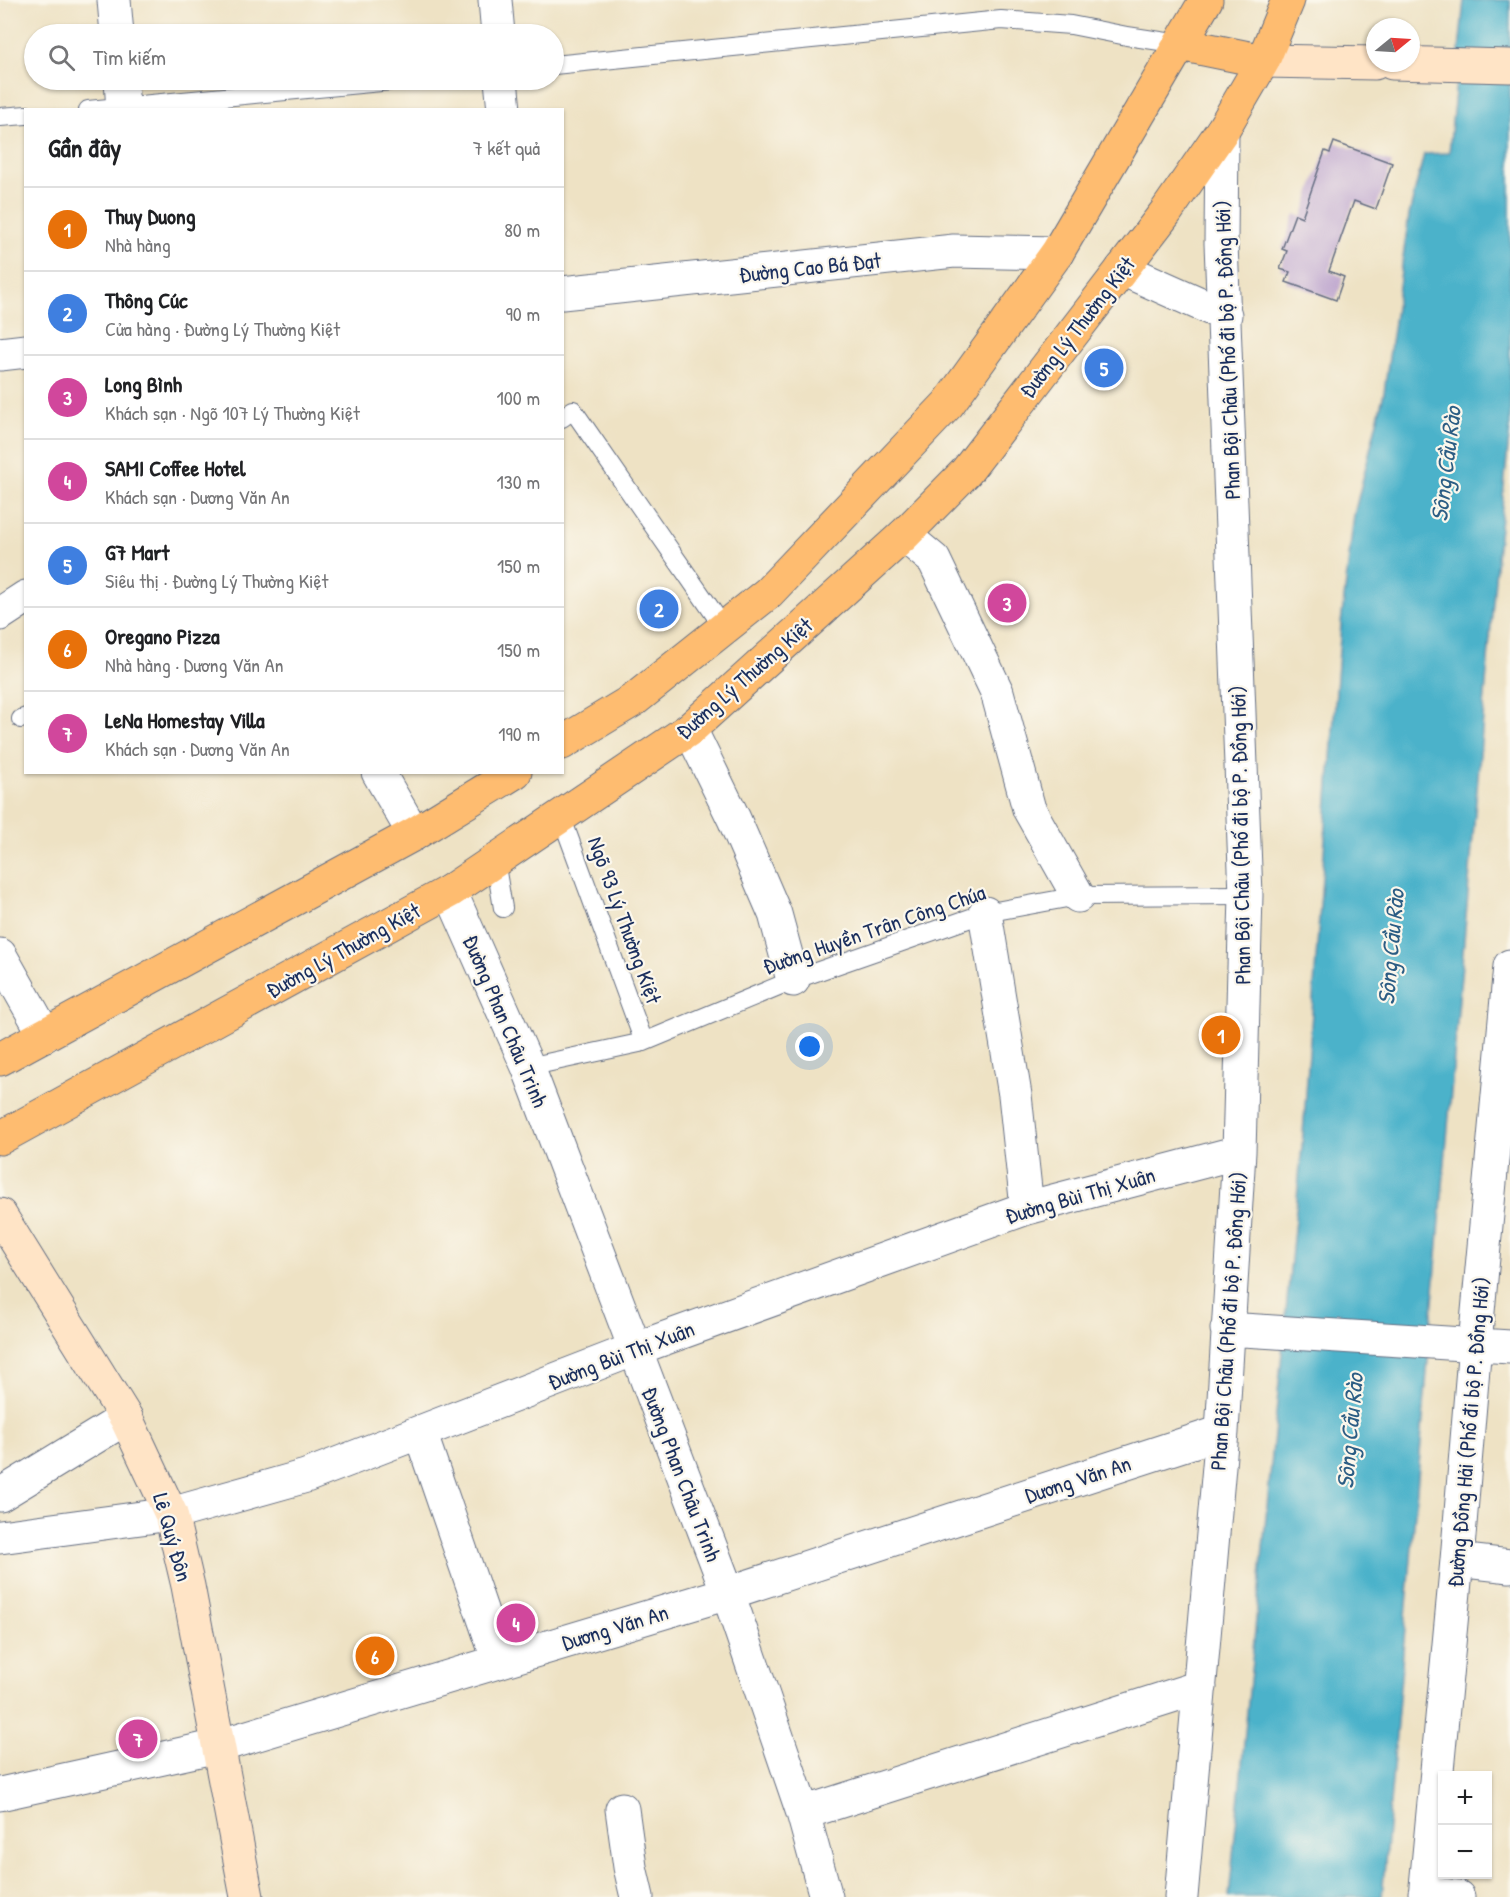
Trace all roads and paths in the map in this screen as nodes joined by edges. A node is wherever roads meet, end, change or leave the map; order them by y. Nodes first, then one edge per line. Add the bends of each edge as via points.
1 (114, 0) edge
2 (495, 0) edge
3 (1206, 0) edge
4 (1288, 0) edge
5 (116, 24) edge
6 (497, 24) edge
7 (1180, 44) junction
8 (1263, 61) junction
9 (1366, 63) edge
10 (1420, 63) edge
11 (564, 64) edge
12 (1510, 66) edge
13 (255, 90) edge
14 (502, 90) edge
15 (122, 99) edge
16 (94, 108) edge
17 (504, 108) edge
18 (24, 115) edge
19 (0, 117) edge
20 (1222, 131) junction
21 (1057, 253) junction
22 (1122, 269) junction
23 (564, 293) edge
24 (1225, 315) junction
25 (24, 351) edge
26 (0, 354) edge
27 (564, 417) edge
28 (904, 535) junction
29 (24, 598) edge
30 (0, 614) edge
31 (724, 628) junction
32 (690, 729) junction
33 (564, 742) edge
34 (379, 774) edge
35 (512, 774) edge
36 (561, 816) junction
37 (414, 834) junction
38 (495, 860) junction
39 (450, 891) junction
40 (1246, 895) junction
41 (1078, 896) junction
42 (503, 908) dead end
43 (985, 913) junction
44 (0, 955) edge
45 (1510, 966) edge
46 (793, 980) junction
47 (45, 1035) junction
48 (644, 1042) junction
49 (0, 1059) edge
50 (528, 1066) junction
51 (1503, 1119) edge
52 (0, 1138) edge
53 (1239, 1152) junction
54 (1028, 1208) junction
55 (0, 1215) edge
56 (1227, 1329) junction
57 (1459, 1343) junction
58 (1510, 1347) edge
59 (635, 1349) junction
60 (126, 1418) junction
61 (420, 1432) junction
62 (1222, 1432) junction
63 (0, 1495) edge
64 (171, 1514) junction
65 (0, 1537) edge
66 (1457, 1560) junction
67 (1510, 1566) edge
68 (728, 1593) junction
69 (499, 1662) junction
70 (1200, 1687) junction
71 (218, 1746) junction
72 (0, 1794) edge
73 (622, 1809) dead end
74 (803, 1813) junction
75 (1425, 1895) edge
76 (247, 1897) edge
77 (638, 1897) edge
78 (826, 1897) edge
79 (1181, 1897) edge
80 (1458, 1897) edge

1 - 5 street
2 - 6 street
3 - 7 main road
4 - 8 main road, Đường Lý Thường Kiệt
7 - 8 main road
7 - 11 lane via 1071,25 1001,20
7 - 21 main road
8 - 9 main road
8 - 20 main road, Đường Lý Thường Kiệt
10 - 12 main road
13 - 15 lane
14 - 17 street
15 - 16 lane
18 - 19 lane
20 - 22 main road, Đường Lý Thường Kiệt
20 - 24 street, Phan Bội Châu (Phố đi bộ P. Đồng Hới)
21 - 23 street, Đường Cao Bá Đạt via 954,251
21 - 31 main road via 948,404 768,593
22 - 24 street
22 - 28 main road, Đường Lý Thường Kiệt via 966,472
24 - 40 street, Phan Bội Châu (Phố đi bộ P. Đồng Hới)
25 - 26 street
27 - 31 lane via 573,410
28 - 32 main road, Đường Lý Thường Kiệt
28 - 41 street via 934,560 997,692 1029,809
29 - 30 street
31 - 33 main road via 635,699
32 - 36 main road, Đường Lý Thường Kiệt
32 - 46 street via 775,914
34 - 37 street
35 - 37 main road
36 - 38 main road, Đường Lý Thường Kiệt
36 - 48 lane, Ngõ 93 Lý Thường Kiệt
37 - 47 main road
38 - 39 main road, Đường Lý Thường Kiệt
38 - 42 lane
39 - 50 street, Đường Phan Châu Trinh
39 - 52 main road, Đường Lý Thường Kiệt
40 - 41 lane, Đường Huyền Trân Công Chúa
40 - 53 street, Phan Bội Châu (Phố đi bộ P. Đồng Hới)
41 - 43 lane, Đường Huyền Trân Công Chúa
43 - 46 lane, Đường Huyền Trân Công Chúa
43 - 54 street via 1016,1095
44 - 47 street
45 - 51 street, Đường Đồng Hải (Phố đi bộ P. Đồng Hới)
46 - 48 lane, Đường Huyền Trân Công Chúa
47 - 49 main road
48 - 50 lane, Đường Huyền Trân Công Chúa
50 - 59 street, Đường Phan Châu Trinh
51 - 57 street, Đường Đồng Hải (Phố đi bộ P. Đồng Hới)
53 - 54 street, Đường Bùi Thị Xuân
53 - 56 street, Phan Bội Châu (Phố đi bộ P. Đồng Hới)
54 - 59 street, Đường Bùi Thị Xuân
55 - 60 main road, Lê Quý Đôn
56 - 57 street
56 - 62 street, Phan Bội Châu (Phố đi bộ P. Đồng Hới)
57 - 58 street
57 - 66 street, Đường Đồng Hải (Phố đi bộ P. Đồng Hới)
59 - 61 street, Đường Bùi Thị Xuân
59 - 68 street, Đường Phan Châu Trinh
60 - 63 street
60 - 64 main road, Lê Quý Đôn
61 - 64 street, Đường Bùi Thị Xuân via 306,1476
61 - 69 street
62 - 68 street, Dương Văn An
62 - 70 street, Phan Bội Châu (Phố đi bộ P. Đồng Hới)
64 - 65 street, Đường Bùi Thị Xuân
64 - 71 main road, Lê Quý Đôn
66 - 67 street
66 - 75 street, Đường Đồng Hải (Phố đi bộ P. Đồng Hới)
68 - 69 street, Dương Văn An
68 - 74 street, Đường Phan Châu Trinh
69 - 71 street, Dương Văn An
70 - 74 street
70 - 79 street, Phan Bội Châu (Phố đi bộ P. Đồng Hới)
71 - 72 street, Dương Văn An
71 - 76 main road, Lê Quý Đôn
73 - 77 street
74 - 78 street, Đường Phan Châu Trinh
75 - 80 street

